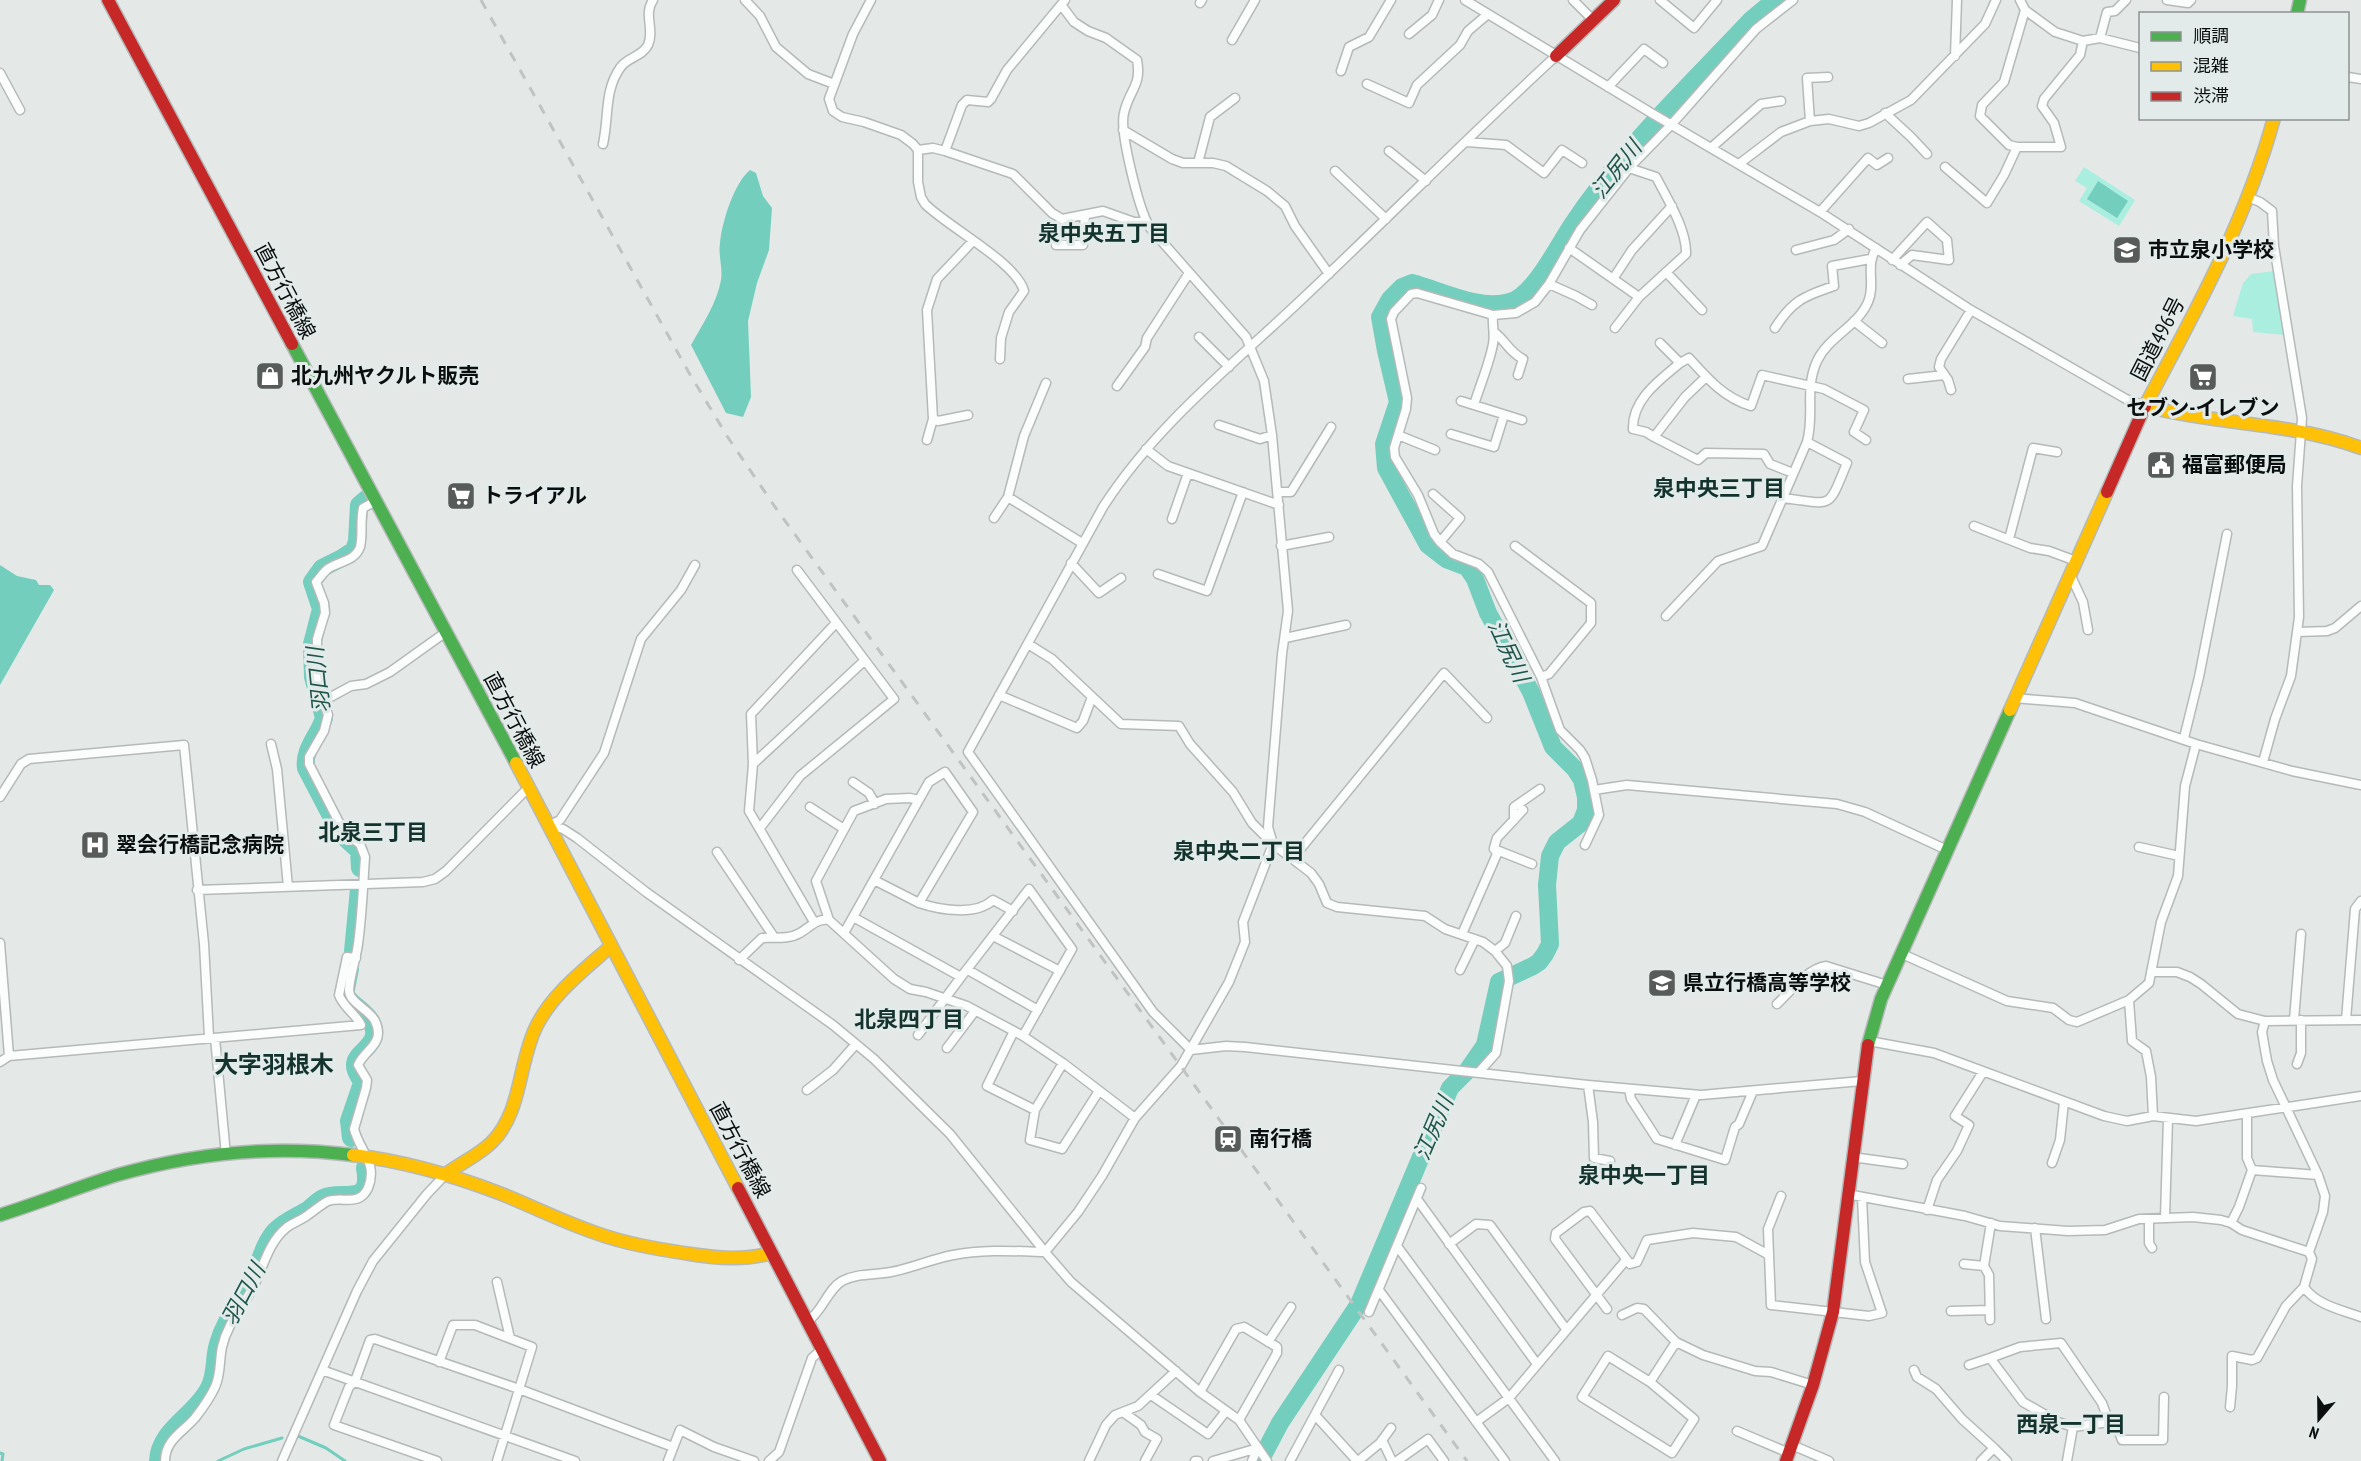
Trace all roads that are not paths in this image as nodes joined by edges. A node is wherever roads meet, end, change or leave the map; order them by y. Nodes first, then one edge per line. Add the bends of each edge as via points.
1 (108, 0) edge
2 (653, 0) edge
3 (745, 0) edge
4 (871, 0) edge
5 (1255, 0) edge
6 (1391, 0) edge
7 (1439, 0) edge
8 (1465, 0) edge
9 (1573, 0) edge
10 (1614, 0) edge
11 (1660, 0) edge
12 (1717, 0) edge
13 (1793, 0) edge
14 (1957, 0) edge
15 (1996, 0) edge
16 (2020, 0) edge
17 (2126, 0) edge
18 (2167, 0) edge
19 (2191, 0) edge
20 (1064, 3) edge
21 (2025, 10) junction
22 (1488, 14) junction
23 (1594, 21) junction
24 (1409, 34) dead end
25 (2100, 38) junction
26 (1232, 40) dead end
27 (2083, 41) junction
28 (2139, 48) edge
29 (1556, 56) junction
30 (1956, 56) junction
31 (1663, 63) dead end
32 (1341, 71) dead end
33 (0, 73) edge
34 (1827, 77) dead end
35 (834, 84) junction
36 (1367, 84) dead end
37 (1608, 87) junction
38 (1234, 98) dead end
39 (1781, 100) dead end
40 (20, 110) dead end
41 (1886, 113) junction
42 (2274, 120) edge
43 (1810, 121) junction
44 (1671, 125) junction
45 (1123, 130) junction
46 (1467, 141) junction
47 (603, 144) dead end
48 (1712, 147) junction
49 (2017, 147) junction
50 (918, 150) junction
51 (945, 151) junction
52 (1389, 151) dead end
53 (1927, 154) dead end
54 (1888, 158) dead end
55 (1198, 163) junction
56 (1581, 163) dead end
57 (1739, 164) junction
58 (1945, 167) dead end
59 (1629, 168) junction
60 (1335, 171) dead end
61 (1426, 181) junction
62 (2250, 198) junction
63 (1672, 206) junction
64 (1820, 212) junction
65 (1085, 215) junction
66 (1386, 219) junction
67 (1147, 222) junction
68 (1849, 230) junction
69 (973, 241) junction
70 (1056, 246) dead end
71 (1569, 248) junction
72 (1876, 248) junction
73 (1796, 250) dead end
74 (1870, 259) junction
75 (1896, 262) junction
76 (1666, 272) junction
77 (1189, 273) junction
78 (1329, 274) junction
79 (1613, 279) junction
80 (1549, 284) junction
81 (1639, 297) junction
82 (1592, 305) dead end
83 (1702, 310) dead end
84 (1971, 310) junction
85 (1493, 315) junction
86 (1854, 321) junction
87 (1615, 328) dead end
88 (1775, 328) dead end
89 (1494, 332) junction
90 (1199, 337) dead end
91 (1660, 343) dead end
92 (1882, 343) dead end
93 (1251, 348) junction
94 (1000, 359) dead end
95 (1680, 363) junction
96 (1229, 367) junction
97 (1518, 375) dead end
98 (1944, 375) junction
99 (1706, 377) junction
100 (1908, 379) dead end
101 (1046, 382) dead end
102 (1809, 384) junction
103 (1117, 386) dead end
104 (1952, 390) dead end
105 (1461, 401) dead end
106 (1474, 405) junction
107 (2145, 406) junction
108 (968, 415) dead end
109 (1504, 415) junction
110 (933, 419) junction
111 (1522, 420) dead end
112 (1219, 425) dead end
113 (1331, 427) dead end
114 (2302, 429) junction
115 (1451, 434) dead end
116 (1272, 435) junction
117 (1398, 435) junction
118 (1654, 437) junction
119 (927, 440) dead end
120 (1866, 440) dead end
121 (1807, 442) junction
122 (2361, 448) edge
123 (1146, 449) junction
124 (1436, 450) dead end
125 (2057, 452) dead end
126 (1188, 473) junction
127 (1793, 473) junction
128 (1243, 492) junction
129 (1278, 492) junction
130 (1433, 494) dead end
131 (1008, 497) junction
132 (1783, 498) junction
133 (376, 501) junction
134 (1279, 505) junction
135 (994, 518) dead end
136 (1172, 519) dead end
137 (1974, 526) dead end
138 (2227, 534) dead end
139 (1329, 537) dead end
140 (2009, 540) junction
141 (1440, 542) junction
142 (1082, 543) junction
143 (1281, 546) junction
144 (1515, 546) dead end
145 (2076, 561) junction
146 (1071, 563) junction
147 (695, 565) dead end
148 (797, 570) dead end
149 (1158, 574) dead end
150 (2070, 574) junction
151 (1121, 578) dead end
152 (2361, 606) edge
153 (1666, 616) dead end
154 (835, 624) junction
155 (1346, 625) dead end
156 (2088, 630) dead end
157 (446, 632) junction
158 (2298, 632) junction
159 (1285, 638) junction
160 (1028, 644) junction
161 (864, 661) junction
162 (1541, 677) junction
163 (999, 695) junction
164 (1092, 697) junction
165 (327, 699) dead end
166 (2014, 699) junction
167 (1487, 718) dead end
168 (2184, 738) junction
169 (271, 744) dead end
170 (2196, 744) junction
171 (2263, 762) junction
172 (753, 764) junction
173 (853, 782) dead end
174 (2361, 785) edge
175 (528, 788) junction
176 (1540, 789) dead end
177 (1594, 790) junction
178 (0, 797) edge
179 (919, 800) junction
180 (875, 804) junction
181 (810, 807) dead end
182 (1523, 810) dead end
183 (1514, 820) junction
184 (549, 825) junction
185 (760, 828) junction
186 (844, 829) junction
187 (1273, 844) junction
188 (1585, 845) dead end
189 (2139, 847) dead end
190 (1494, 849) junction
191 (1947, 850) junction
192 (717, 852) dead end
193 (2179, 856) junction
194 (1293, 858) junction
195 (1532, 864) dead end
196 (874, 880) junction
197 (363, 884) junction
198 (288, 886) junction
199 (197, 890) junction
200 (2361, 900) edge
201 (919, 903) junction
202 (1013, 911) junction
203 (853, 916) junction
204 (1516, 916) dead end
205 (829, 920) junction
206 (814, 922) junction
207 (844, 933) junction
208 (1462, 934) junction
209 (2301, 934) dead end
210 (993, 936) junction
211 (774, 937) junction
212 (1475, 939) junction
213 (0, 943) edge
214 (611, 946) junction
215 (1495, 951) junction
216 (1900, 953) junction
217 (356, 958) junction
218 (2351, 958) junction
219 (2361, 958) edge
220 (739, 960) junction
221 (1460, 970) dead end
222 (1060, 971) junction
223 (2151, 972) junction
224 (964, 974) junction
225 (1887, 986) junction
226 (946, 999) junction
227 (2129, 1000) junction
228 (1777, 1004) dead end
229 (1038, 1010) junction
230 (975, 1011) junction
231 (2298, 1020) junction
232 (2346, 1020) junction
233 (2361, 1020) edge
234 (2265, 1021) junction
235 (1014, 1031) junction
236 (918, 1035) dead end
237 (1023, 1036) junction
238 (212, 1038) junction
239 (1869, 1041) junction
240 (856, 1044) junction
241 (947, 1048) dead end
242 (1191, 1050) junction
243 (9, 1056) junction
244 (0, 1062) edge
245 (1063, 1063) junction
246 (2297, 1064) dead end
247 (1479, 1072) junction
248 (1983, 1072) junction
249 (1862, 1081) junction
250 (1588, 1085) junction
251 (1629, 1089) junction
252 (807, 1090) dead end
253 (1099, 1091) junction
254 (1753, 1091) junction
255 (1696, 1095) junction
256 (2361, 1096) edge
257 (2064, 1102) junction
258 (2289, 1109) junction
259 (1035, 1110) junction
260 (2247, 1114) junction
261 (2153, 1116) junction
262 (1135, 1118) junction
263 (2169, 1119) junction
264 (1675, 1145) junction
265 (226, 1155) junction
266 (366, 1157) junction
267 (1852, 1157) junction
268 (1610, 1161) dead end
269 (2052, 1163) dead end
270 (1903, 1164) dead end
271 (2252, 1170) junction
272 (446, 1174) junction
273 (2318, 1175) junction
274 (1421, 1188) dead end
275 (1847, 1194) junction
276 (1781, 1196) dead end
277 (1862, 1198) junction
278 (1417, 1199) junction
279 (1927, 1210) junction
280 (0, 1215) edge
281 (2165, 1217) junction
282 (2149, 1219) junction
283 (1991, 1223) junction
284 (2231, 1223) junction
285 (2035, 1228) junction
286 (1449, 1244) junction
287 (1397, 1246) junction
288 (2152, 1248) dead end
289 (1044, 1252) junction
290 (2309, 1252) junction
291 (771, 1253) junction
292 (1769, 1255) junction
293 (1626, 1260) junction
294 (1964, 1264) dead end
295 (1984, 1266) junction
296 (497, 1282) dead end
297 (2304, 1287) junction
298 (1379, 1290) junction
299 (1596, 1295) junction
300 (1291, 1307) dead end
301 (1606, 1309) dead end
302 (1990, 1310) junction
303 (1951, 1311) dead end
304 (1369, 1312) dead end
305 (1833, 1312) junction
306 (1622, 1315) dead end
307 (2361, 1317) edge
308 (2046, 1319) dead end
309 (1990, 1320) dead end
310 (807, 1322) junction
311 (1566, 1329) junction
312 (510, 1338) junction
313 (1268, 1342) junction
314 (1676, 1342) junction
315 (822, 1349) junction
316 (1990, 1358) junction
317 (439, 1362) junction
318 (1537, 1364) junction
319 (1969, 1365) dead end
320 (322, 1370) junction
321 (1339, 1370) dead end
322 (1914, 1370) dead end
323 (1176, 1371) junction
324 (355, 1381) junction
325 (1650, 1382) junction
326 (1813, 1385) junction
327 (519, 1389) junction
328 (1200, 1392) junction
329 (1151, 1395) junction
330 (2164, 1397) dead end
331 (1509, 1398) junction
332 (2230, 1407) dead end
333 (1226, 1411) junction
334 (1123, 1412) junction
335 (1315, 1415) junction
336 (1239, 1420) junction
337 (1476, 1422) junction
338 (2109, 1422) junction
339 (2073, 1427) junction
340 (1391, 1428) dead end
341 (1737, 1431) dead end
342 (505, 1435) junction
343 (1382, 1440) junction
344 (673, 1447) junction
345 (1258, 1448) junction
346 (1995, 1448) junction
347 (1789, 1453) edge
348 (165, 1461) edge
349 (282, 1461) edge
350 (436, 1461) edge
351 (497, 1461) edge
352 (575, 1461) edge
353 (668, 1461) edge
354 (754, 1461) edge
355 (769, 1461) edge
356 (880, 1461) edge
357 (1089, 1461) edge
358 (1144, 1461) edge
359 (1213, 1461) edge
360 (1252, 1461) edge
361 (1267, 1461) edge
362 (1290, 1461) edge
363 (1358, 1461) edge
364 (1392, 1461) edge
365 (1397, 1461) edge
366 (1444, 1461) edge
367 (1505, 1461) edge
368 (1555, 1461) edge
369 (1829, 1461) edge
370 (1981, 1461) edge
371 (2007, 1461) edge
372 (2067, 1461) edge

1 - 133 main road, 直方行橋線
2 - 47 street via 647,14 647,47 623,63 609,92
3 - 35 street via 760,16 776,47 808,74
4 - 35 street
5 - 26 street
6 - 32 street via 1370,38 1349,47
7 - 24 street via 1432,15
8 - 22 street
9 - 23 street
10 - 23 main road
11 - 12 street via 1694,28
13 - 44 street via 1756,29
14 - 30 street
15 - 30 street via 1985,24
16 - 21 street
17 - 25 street via 2115,11 2107,12
18 - 19 street
20 - 45 street via 1074,22 1137,60 1138,84 1124,113
20 - 51 street via 1007,70 988,102 967,100 962,105
21 - 27 street via 2055,32
21 - 49 street via 2004,82 1980,111 1980,116 2009,145
22 - 29 street
22 - 36 street via 1417,85 1409,103
23 - 29 main road
25 - 27 street
25 - 28 street
27 - 49 street via 2080,55 2042,105 2054,123 2061,147
29 - 37 street
29 - 46 street
30 - 41 street via 1911,100
31 - 37 street via 1644,49
33 - 40 street
34 - 43 street via 1807,78
35 - 50 street via 829,99 833,111 901,135
37 - 44 street
38 - 55 street via 1210,117
39 - 48 street via 1761,104
41 - 43 street via 1859,126 1829,119
41 - 53 street
42 - 62 main road, 国道496号
43 - 57 street via 1781,132
44 - 48 street
44 - 59 street
45 - 55 street via 1172,159
45 - 67 street
46 - 56 street via 1506,146 1544,173 1562,150
46 - 61 street
48 - 57 street
49 - 58 street via 1987,203
50 - 51 street
50 - 69 street via 918,182 925,204
51 - 65 street via 1013,174 1058,217
52 - 61 street
54 - 64 street via 1877,165 1868,158
55 - 78 street via 1226,166 1277,199
57 - 64 street
59 - 63 street via 1656,177
59 - 71 street
60 - 66 street
61 - 66 street
62 - 107 main road, 国道496号
62 - 114 street via 2272,211
63 - 76 street via 1686,254
63 - 79 street via 1632,250
64 - 68 street
65 - 67 street via 1103,212
65 - 70 street via 1083,245
66 - 78 street
67 - 77 street
68 - 72 street
68 - 73 street via 1834,240
69 - 94 street via 1009,270 1024,288 1011,308 1000,338
69 - 110 street via 937,279 927,310
71 - 79 street
71 - 80 street
72 - 74 street
72 - 75 street
74 - 86 street via 1869,301
74 - 88 street via 1832,266 1834,286 1796,301
75 - 75 street via 1926,222 1947,240 1949,260 1912,255
75 - 84 street
76 - 81 street
76 - 83 street
77 - 93 street via 1246,337
77 - 103 street
78 - 93 street
79 - 81 street
80 - 82 street
80 - 85 street via 1526,308
81 - 87 street
84 - 98 street via 1941,359 1939,367
84 - 107 street via 2126,399
85 - 89 street
85 - 117 street via 1417,293 1406,298 1394,312 1392,325 1407,398
86 - 92 street
86 - 102 street via 1818,359
89 - 97 street via 1504,339 1512,354 1522,359
89 - 106 street
90 - 96 street
91 - 95 street
93 - 96 street
93 - 116 street via 1264,381
95 - 99 street via 1689,358
95 - 118 street via 1656,382 1634,418 1634,429
96 - 123 street
98 - 100 street
98 - 104 street
99 - 102 street via 1725,394 1750,406 1762,375
99 - 118 street via 1684,397
101 - 131 street via 1024,436
102 - 120 street via 1864,410 1854,432
102 - 121 street via 1811,425
105 - 106 street
106 - 109 street
107 - 114 main road, 国道496号 via 2197,419
107 - 145 main road
108 - 110 street
109 - 111 street
109 - 115 street via 1494,447
110 - 119 street
112 - 116 street via 1260,439
113 - 129 street via 1291,492
114 - 122 main road, 国道496号
114 - 158 street via 2297,486
116 - 129 street
117 - 124 street
117 - 141 street via 1395,457
118 - 127 street via 1698,460 1706,453 1764,454 1770,464
121 - 127 street
121 - 132 street via 1847,462 1832,499 1825,503
123 - 126 street via 1168,466
123 - 142 street via 1120,481
125 - 140 street via 2033,448
126 - 128 street
126 - 136 street
127 - 132 street
128 - 134 street
128 - 149 street via 1207,591
129 - 134 street
130 - 141 street via 1460,518
131 - 135 street
131 - 142 street
132 - 153 street via 1762,546 1718,561
133 - 157 main road, 直方行橋線
133 - 197 street via 363,508 357,553 329,568 316,582 325,613 317,639 317,678 328,716 309,757 344,832 362,848
134 - 143 street
137 - 140 street
138 - 168 street
139 - 143 street
140 - 145 street
141 - 162 street via 1453,554 1488,572
142 - 146 street
143 - 159 street via 1288,611
144 - 162 street via 1591,603 1591,623 1549,674
145 - 150 main road
146 - 151 street via 1099,593
146 - 160 street
147 - 184 street via 681,590 641,639 604,753 560,820
148 - 154 street
150 - 156 street via 2083,602
150 - 166 main road
152 - 158 street via 2328,631
154 - 161 street
154 - 172 street via 751,714
155 - 159 street
157 - 165 street via 390,672
157 - 175 main road, 直方行橋線
158 - 171 street via 2291,676
159 - 187 street via 1268,827
160 - 163 street
160 - 164 street via 1052,659
161 - 172 street
161 - 185 street via 894,699 800,776
162 - 177 street via 1560,730 1580,750
163 - 164 street via 1077,728
163 - 242 street via 968,752 1153,1012
164 - 187 street via 1121,724 1179,726 1233,792 1252,823
166 - 168 street via 2075,703
166 - 191 main road
167 - 194 street via 1444,673
168 - 170 street
169 - 198 street
170 - 171 street
170 - 193 street via 2185,786
171 - 174 street
172 - 185 street via 749,811
173 - 180 street via 869,793
175 - 184 main road, 直方行橋線
175 - 197 street via 435,879
176 - 183 street via 1514,807
177 - 188 street via 1599,815
177 - 191 street via 1627,785 1838,804 1865,812
178 - 199 street via 21,764 29,759 184,745
179 - 180 street via 886,799
179 - 196 street
179 - 201 street via 929,782 945,772 973,812
180 - 186 street via 854,811
181 - 186 street
182 - 183 street
183 - 190 street via 1497,838
184 - 214 main road, 直方行橋線
184 - 220 street via 577,838
185 - 206 street
186 - 205 street via 816,881
187 - 194 street
187 - 242 street via 1243,922 1245,942 1229,982
189 - 193 street
190 - 195 street
190 - 208 street via 1497,854
191 - 216 main road
192 - 211 street
193 - 223 street via 2178,876 2161,922
194 - 208 street via 1311,873 1330,905 1425,916
196 - 201 street
196 - 203 street
197 - 198 street
197 - 217 street
198 - 199 street
199 - 238 street
200 - 218 street via 2355,909
201 - 202 street via 940,910 985,907 993,900
202 - 210 street
202 - 222 street via 1029,890 1072,949
203 - 207 street
203 - 224 street
204 - 215 street via 1505,943
205 - 206 street
205 - 207 street
206 - 211 street via 798,934
207 - 226 street via 910,989
208 - 212 street
209 - 231 street
210 - 222 street
210 - 224 street
211 - 220 street via 762,938
212 - 215 street
212 - 221 street
213 - 243 street
214 - 272 main road via 570,981 537,1026 510,1115 501,1130 491,1143
214 - 291 main road, 直方行橋線
215 - 247 street via 1507,966 1509,981 1496,1053
216 - 225 main road
216 - 227 street via 2007,1001 2053,1008 2077,1022
217 - 238 street via 347,957 339,995 361,1025
217 - 266 street via 350,995 376,1022 377,1032 373,1049 358,1065 367,1080 354,1129
218 - 219 street
218 - 232 street
220 - 240 street
222 - 229 street
223 - 227 street via 2149,983
223 - 234 street via 2177,972 2190,977 2238,1014
224 - 226 street
224 - 229 street
225 - 228 street via 1826,966 1811,971
225 - 239 main road
226 - 230 street
226 - 236 street
227 - 261 street via 2132,1041 2146,1052
229 - 237 street
230 - 235 street
230 - 241 street
231 - 232 street
231 - 234 street
231 - 246 street via 2301,1053
232 - 233 street
234 - 258 street via 2262,1032 2267,1061
235 - 237 street
235 - 259 street via 987,1086
237 - 245 street
238 - 243 street
238 - 265 street
239 - 248 street via 1934,1053
239 - 249 main road
240 - 252 street via 833,1070
240 - 289 street via 950,1134
242 - 247 street via 1245,1047
242 - 262 street
243 - 244 street
245 - 253 street
245 - 259 street
247 - 250 street
248 - 257 street
248 - 279 street via 1955,1116 1969,1125 1957,1151 1936,1180
249 - 254 street
249 - 267 main road
250 - 251 street
250 - 268 street via 1594,1158
251 - 255 street
251 - 264 street via 1630,1099 1657,1139
253 - 259 street via 1062,1149 1030,1140
253 - 262 street
254 - 255 street
254 - 264 street via 1735,1127 1725,1160
255 - 264 street
256 - 258 street
257 - 261 street via 2127,1121
257 - 269 street via 2060,1140
258 - 260 street
258 - 273 street
260 - 263 street via 2196,1121
260 - 271 street via 2247,1158
261 - 263 street
262 - 289 street via 1078,1212
263 - 281 street
265 - 266 main road via 306,1151
265 - 280 main road via 132,1171
266 - 272 main road
266 - 348 street via 372,1166 371,1178 360,1198 325,1202 278,1235 228,1328 221,1369 211,1394 194,1419 169,1443
267 - 270 street
267 - 275 main road
271 - 273 street
271 - 284 street
272 - 291 main road via 577,1226 627,1241 736,1260
272 - 320 street via 373,1261
273 - 290 street via 2325,1204
274 - 278 street
275 - 277 street
275 - 305 main road
276 - 292 street via 1768,1228
277 - 279 street
277 - 305 street via 1865,1262 1882,1313 1869,1316
278 - 286 street
278 - 287 street
279 - 283 street
281 - 282 street
281 - 284 street via 2193,1216
282 - 285 street via 2105,1230
282 - 288 street
283 - 285 street
283 - 295 street
284 - 290 street
285 - 308 street
286 - 311 street via 1476,1224 1490,1225
286 - 318 street
287 - 298 street
287 - 331 street
289 - 310 street via 984,1251 855,1276 832,1290 817,1315
289 - 323 street via 1071,1282
290 - 297 street via 2312,1259
291 - 310 main road, 直方行橋線
292 - 293 street via 1736,1237 1693,1233 1647,1240 1637,1262 1630,1264
292 - 305 street via 1771,1305
293 - 299 street
293 - 299 street via 1590,1211 1556,1233 1555,1239
294 - 295 street
295 - 302 street via 1989,1275
296 - 312 street
297 - 307 street via 2319,1300
297 - 332 street via 2286,1305 2257,1358 2232,1356
298 - 304 street
298 - 337 street
299 - 301 street
299 - 311 street
300 - 313 street
302 - 303 street
302 - 309 street
305 - 326 main road
306 - 314 street via 1644,1309
310 - 315 main road, 直方行橋線
311 - 318 street
312 - 317 street via 475,1325 453,1325
312 - 327 street via 532,1347
313 - 328 street via 1244,1327 1236,1329
313 - 336 street via 1277,1347 1276,1353
314 - 325 street
314 - 326 street via 1703,1355
315 - 355 street via 812,1358 779,1452
315 - 356 main road, 直方行橋線
316 - 319 street
316 - 338 street via 2020,1347 2061,1343 2102,1402
316 - 339 street via 2023,1402
317 - 324 street via 370,1340
317 - 327 street
318 - 331 street
320 - 324 street
320 - 349 street
321 - 335 street
322 - 346 street
323 - 328 street
323 - 329 street
324 - 342 street
324 - 350 street via 334,1425
325 - 325 street via 1694,1419 1672,1454 1582,1397 1608,1356
326 - 347 main road
327 - 342 street
327 - 344 street
328 - 333 street
329 - 333 street via 1208,1434
329 - 334 street
330 - 338 street via 2163,1440 2122,1440 2118,1429
331 - 337 street
331 - 368 street
333 - 336 street
334 - 357 street via 1106,1425
334 - 358 street via 1156,1439
335 - 362 street
335 - 363 street
336 - 345 street
337 - 367 street
338 - 339 street
339 - 372 street
340 - 343 street
341 - 347 street
342 - 351 street
342 - 352 street
343 - 363 street
343 - 364 street
344 - 353 street
344 - 354 street via 680,1430
345 - 359 street
345 - 360 street
345 - 361 street
346 - 370 street
346 - 371 street
347 - 369 street
365 - 366 street via 1428,1439

